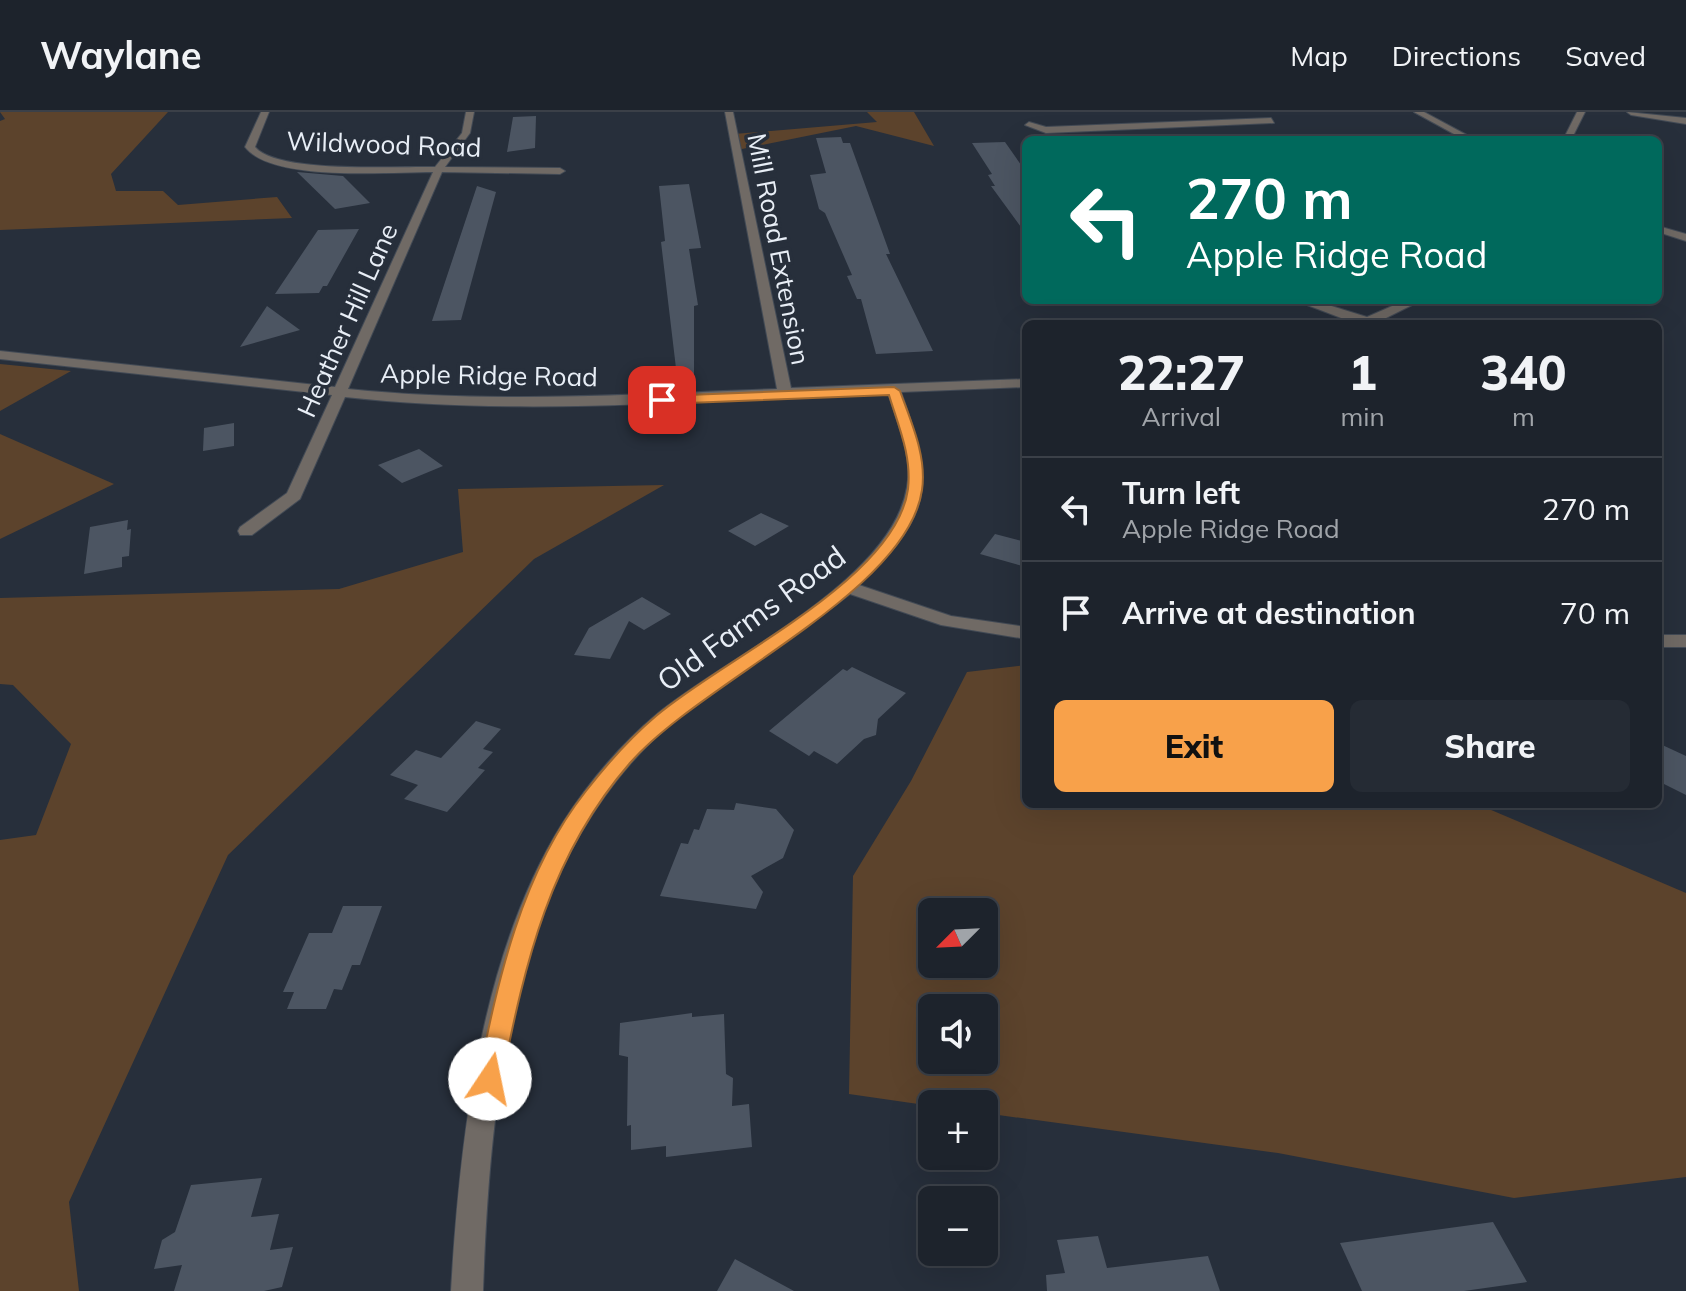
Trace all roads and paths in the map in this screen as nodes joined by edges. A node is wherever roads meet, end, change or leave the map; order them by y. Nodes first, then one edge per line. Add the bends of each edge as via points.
1 (265, 112) edge
2 (470, 112) edge
3 (729, 112) edge
4 (1418, 112) edge
5 (1581, 112) edge
6 (1631, 112) edge
7 (1271, 121) dead end
8 (1686, 121) edge
9 (1029, 125) dead end
10 (1046, 130) junction
11 (1053, 136) edge
12 (1464, 136) edge
13 (1569, 136) edge
14 (439, 170) junction
15 (560, 171) dead end
16 (1662, 230) edge
17 (1686, 238) edge
18 (1311, 304) edge
19 (1407, 304) edge
20 (1357, 320) edge
21 (1373, 320) edge
22 (0, 355) edge
23 (1022, 383) edge
24 (894, 391) junction
25 (339, 393) junction
26 (785, 395) junction
27 (246, 531) dead end
28 (849, 588) junction
29 (1022, 632) edge
30 (1662, 641) edge
31 (1686, 641) edge
32 (467, 1291) edge

1 - 14 street, Wildwood Road via 250,147 268,160 318,168
2 - 14 street, Heather Hill Lane via 466,133
3 - 26 street, Mill Road Extension
4 - 12 street
5 - 13 street
6 - 8 street
7 - 10 street
9 - 10 street
10 - 11 street
14 - 15 street, Wildwood Road
14 - 25 street, Heather Hill Lane
16 - 17 street
18 - 20 street
19 - 21 street
22 - 25 street, Apple Ridge Road
23 - 24 street, Apple Ridge Road
24 - 26 street, Apple Ridge Road
24 - 28 street, Old Farms Road via 915,457 915,489 896,536
25 - 26 street, Apple Ridge Road via 526,403
25 - 27 street, Heather Hill Lane via 294,496
28 - 29 street via 948,621
28 - 32 street, Old Farms Road via 664,719 590,800 560,848 535,903 505,1006 485,1103
30 - 31 street

